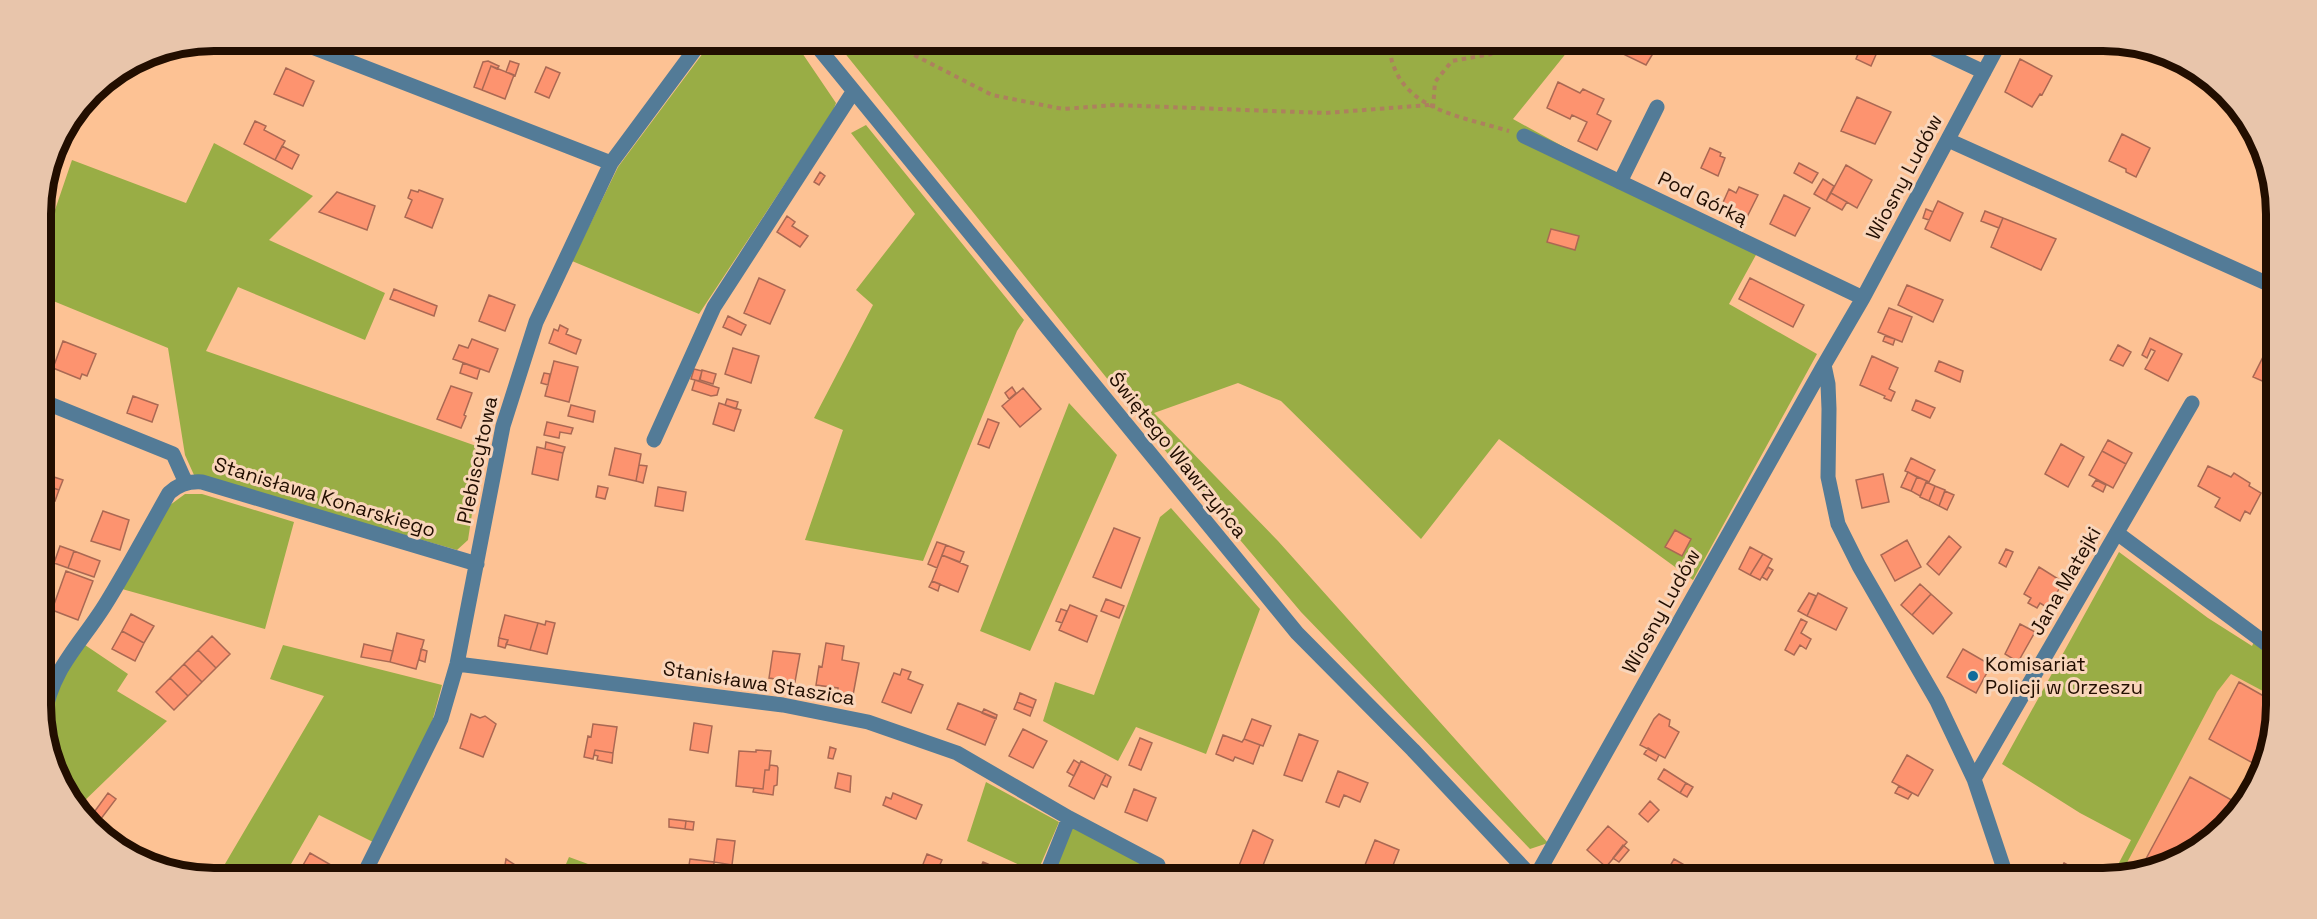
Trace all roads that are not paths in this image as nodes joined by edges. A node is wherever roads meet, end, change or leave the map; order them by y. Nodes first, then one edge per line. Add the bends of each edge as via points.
1 (322, 51) edge
2 (694, 51) edge
3 (821, 51) edge
4 (1939, 51) edge
5 (1995, 51) edge
6 (1984, 72) junction
7 (853, 92) junction
8 (1657, 106) dead end
9 (1524, 136) road end
10 (1948, 140) junction
11 (611, 163) junction
12 (1620, 182) junction
13 (2266, 283) edge
14 (1863, 298) junction
15 (1824, 365) junction
16 (2192, 403) dead end
17 (51, 405) edge
18 (654, 440) dead end
19 (186, 483) junction
20 (2116, 533) junction
21 (477, 564) junction
22 (2266, 644) edge
23 (457, 664) junction
24 (51, 688) edge
25 (1974, 779) junction
26 (1069, 818) junction
27 (1158, 865) road end
28 (367, 868) edge
29 (1049, 868) edge
30 (1525, 868) edge
31 (1540, 868) edge
32 (2004, 868) edge

1 - 11 street
2 - 11 street, Plebiscytowa
3 - 7 street, Świętego Wawrzyńca
4 - 6 street
5 - 6 street, Wiosny Ludów
6 - 10 street, Wiosny Ludów
7 - 18 street via 714,307
7 - 30 street, Świętego Wawrzyńca via 1297,633
8 - 12 street
9 - 12 street, Pod Górką
10 - 13 street
10 - 14 street, Wiosny Ludów
11 - 21 street, Plebiscytowa via 536,322 503,426
12 - 14 street, Pod Górką
14 - 15 street, Wiosny Ludów
15 - 25 street via 1829,409 1828,477 1838,524 1937,700
15 - 31 street, Wiosny Ludów
16 - 20 street, Jana Matejki
17 - 19 street via 173,454
19 - 21 street, Stanisława Konarskiego via 202,482
19 - 24 street, Stanisława Konarskiego via 170,493
20 - 22 street
20 - 25 street, Jana Matejki
21 - 23 street, Plebiscytowa
23 - 26 street, Stanisława Staszica via 783,705 868,722 957,753
23 - 28 street, Plebiscytowa via 441,719
25 - 32 street
26 - 27 street, Stanisława Staszica
26 - 29 street

